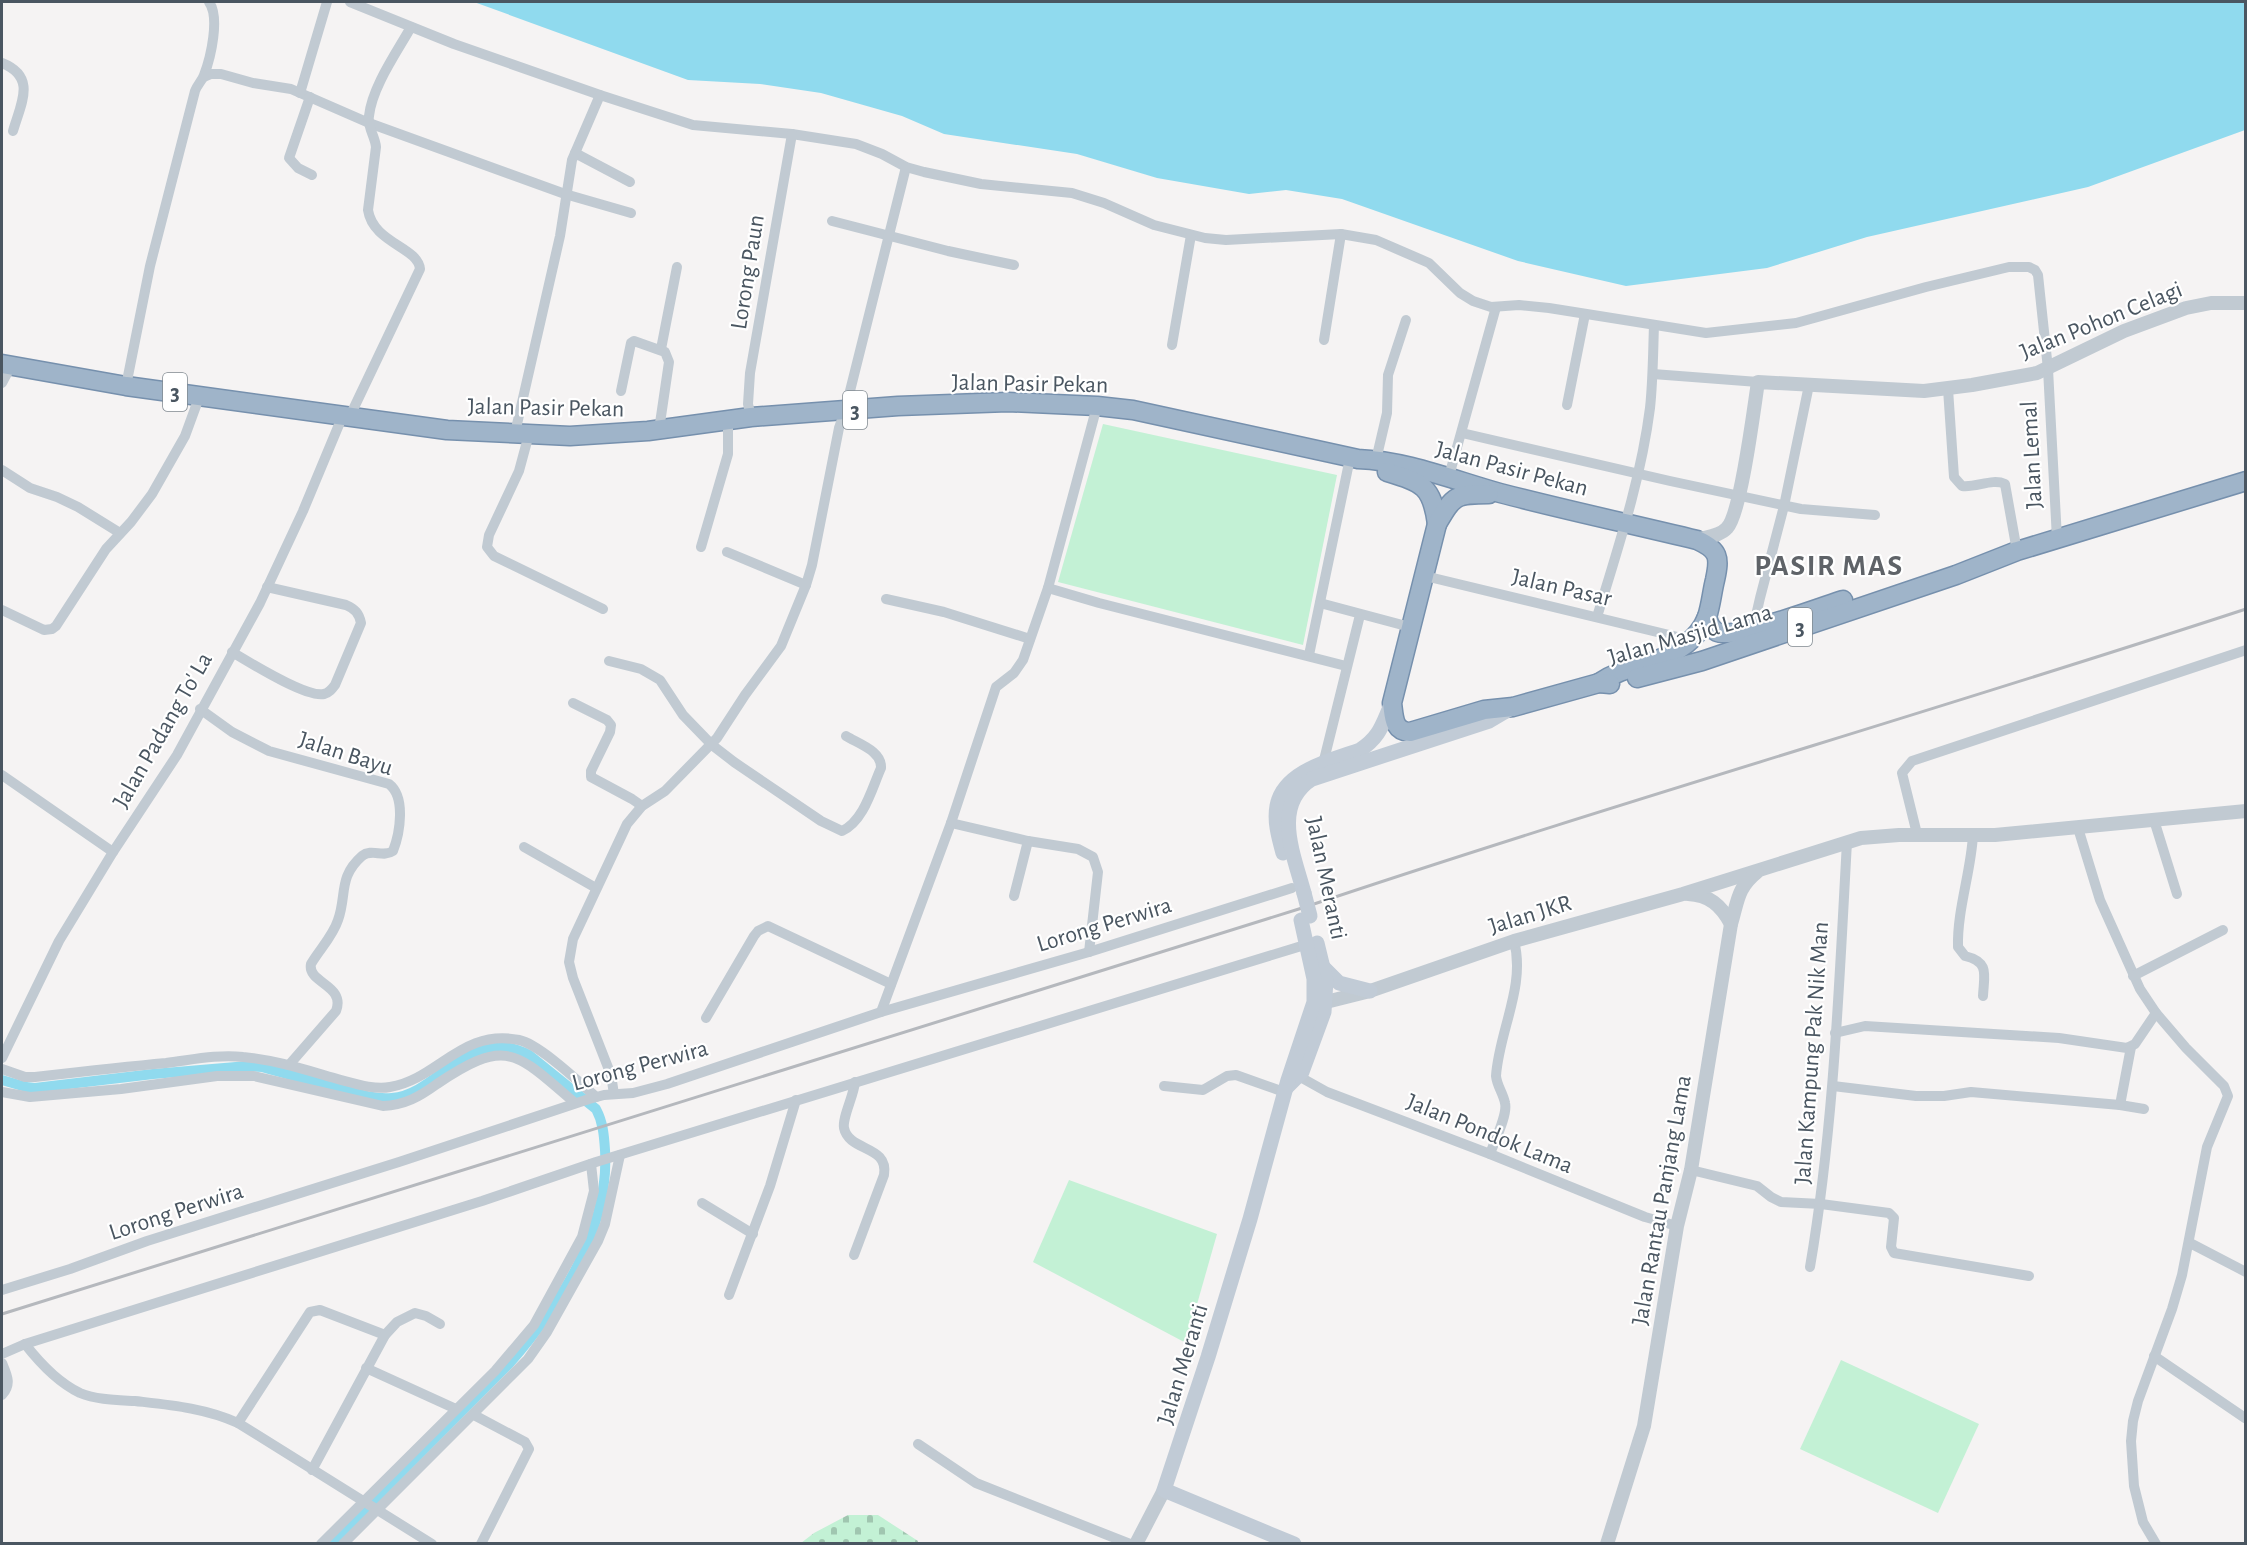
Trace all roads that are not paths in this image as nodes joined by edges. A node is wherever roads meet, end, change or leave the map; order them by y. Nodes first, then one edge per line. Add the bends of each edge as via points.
1 (209, 2) edge
2 (327, 2) edge
3 (350, 2) edge
4 (411, 27) junction
5 (2, 63) edge
6 (204, 77) junction
7 (305, 95) junction
8 (600, 95) junction
9 (369, 123) junction
10 (13, 131) dead end
11 (792, 134) junction
12 (575, 153) junction
13 (906, 167) junction
14 (312, 175) dead end
15 (630, 183) dead end
16 (565, 194) junction
17 (631, 213) dead end
18 (832, 221) dead end
19 (1341, 234) junction
20 (1191, 235) junction
21 (889, 236) junction
22 (1014, 265) dead end
23 (677, 267) dead end
24 (2246, 303) edge
25 (1496, 308) junction
26 (1585, 314) junction
27 (1406, 320) dead end
28 (1654, 325) junction
29 (1324, 340) dead end
30 (1172, 345) dead end
31 (661, 349) junction
32 (6, 365) edge
33 (2048, 369) junction
34 (1653, 374) junction
35 (1758, 382) junction
36 (2, 383) edge
37 (1809, 385) junction
38 (126, 386) junction
39 (1948, 389) junction
40 (621, 391) dead end
41 (200, 395) junction
42 (1567, 405) dead end
43 (1097, 406) junction
44 (845, 411) junction
45 (346, 415) junction
46 (751, 417) junction
47 (728, 419) junction
48 (659, 430) junction
49 (1462, 433) junction
50 (522, 434) junction
51 (1361, 459) junction
52 (2, 470) edge
53 (1637, 473) junction
54 (1449, 476) junction
55 (2246, 481) edge
56 (1499, 492) junction
57 (1739, 495) junction
58 (1784, 506) junction
59 (1875, 515) dead end
60 (1626, 522) junction
61 (1437, 524) junction
62 (120, 533) junction
63 (2056, 539) junction
64 (1697, 540) junction
65 (701, 547) dead end
66 (2017, 551) junction
67 (727, 552) dead end
68 (1425, 576) junction
69 (1933, 577) junction
70 (806, 585) junction
71 (267, 587) junction
72 (1048, 588) junction
73 (886, 598) dead end
74 (1320, 603) junction
75 (603, 609) dead end
76 (2, 610) edge
77 (1360, 615) junction
78 (1597, 617) junction
79 (1707, 617) junction
80 (1410, 627) junction
81 (1758, 627) junction
82 (1030, 639) junction
83 (1690, 640) junction
84 (2246, 650) edge
85 (232, 652) junction
86 (1310, 656) junction
87 (609, 662) dead end
88 (1346, 666) junction
89 (1599, 683) junction
90 (573, 703) dead end
91 (1392, 703) junction
92 (1513, 707) junction
93 (200, 709) junction
94 (846, 736) dead end
95 (1417, 737) junction
96 (712, 745) junction
97 (1323, 764) junction
98 (2, 775) edge
99 (1283, 806) junction
100 (642, 807) junction
101 (2246, 812) edge
102 (2154, 820) junction
103 (951, 824) junction
104 (2078, 828) junction
105 (1917, 834) junction
106 (1973, 835) junction
107 (1028, 841) junction
108 (1847, 842) junction
109 (524, 847) dead end
110 (113, 852) junction
111 (1761, 869) junction
112 (596, 888) junction
113 (1297, 892) junction
114 (1683, 894) junction
115 (2177, 894) dead end
116 (1014, 896) dead end
117 (1306, 918) junction
118 (1731, 924) junction
119 (2223, 930) dead end
120 (1514, 941) junction
121 (1308, 944) junction
122 (1089, 952) junction
123 (1324, 968) junction
124 (2133, 976) junction
125 (891, 984) junction
126 (1370, 990) junction
127 (1983, 996) dead end
128 (1320, 1002) junction
129 (881, 1012) junction
130 (2156, 1013) junction
131 (706, 1018) dead end
132 (1836, 1033) junction
133 (2131, 1047) junction
134 (2, 1058) edge
135 (289, 1065) junction
136 (2, 1069) edge
137 (1295, 1074) junction
138 (855, 1082) junction
139 (1164, 1086) dead end
140 (1833, 1086) junction
141 (1285, 1090) junction
142 (2, 1092) edge
143 (614, 1094) junction
144 (592, 1098) junction
145 (796, 1100) junction
146 (576, 1103) junction
147 (2120, 1105) junction
148 (2144, 1109) dead end
149 (1490, 1154) junction
150 (616, 1156) junction
151 (594, 1163) junction
152 (1691, 1170) junction
153 (702, 1203) dead end
154 (1821, 1204) junction
155 (1677, 1226) junction
156 (753, 1234) junction
157 (2190, 1243) junction
158 (854, 1255) dead end
159 (1810, 1267) dead end
160 (2246, 1272) edge
161 (2029, 1276) dead end
162 (2, 1290) edge
163 (729, 1295) dead end
164 (440, 1324) dead end
165 (385, 1335) junction
166 (26, 1344) junction
167 (2, 1354) edge
168 (2154, 1356) junction
169 (2, 1363) edge
170 (366, 1368) junction
171 (2, 1395) edge
172 (456, 1408) junction
173 (474, 1415) junction
174 (2245, 1418) edge
175 (238, 1424) junction
176 (918, 1444) dead end
177 (312, 1470) junction
178 (1164, 1490) junction
179 (363, 1502) junction
180 (375, 1510) junction
181 (321, 1544) edge
182 (343, 1544) edge
183 (432, 1544) edge
184 (481, 1544) edge
185 (1130, 1544) edge
186 (1136, 1544) edge
187 (1294, 1544) edge
188 (1607, 1544) edge
189 (2156, 1544) edge

1 - 6 street via 214,23
2 - 7 street
3 - 4 street
4 - 8 street
4 - 9 street via 381,81 371,105
5 - 10 street via 17,71 24,84
6 - 7 street via 221,74
6 - 38 street via 195,91 150,266
7 - 9 street
7 - 14 street via 289,158
8 - 11 street via 693,125
8 - 12 street
9 - 16 street
9 - 45 street, Jalan Padang To' La via 376,147 369,218 376,230 419,262 420,270
11 - 13 street via 856,144
11 - 46 street, Lorong Paun via 750,373
12 - 15 street
12 - 16 street
13 - 20 street via 981,184 1072,193
13 - 21 street
16 - 17 street
16 - 50 street
18 - 21 street
19 - 20 street via 1226,240
19 - 25 street via 1376,240 1429,263 1460,293
19 - 29 street
20 - 30 street
21 - 22 street
21 - 44 street
23 - 31 street
24 - 33 street, Jalan Pohon Celagi via 2211,303 2173,312 2124,331
25 - 26 street, Jalan Lemal via 1519,306
25 - 49 street
26 - 28 street, Jalan Lemal
26 - 42 street
27 - 51 street via 1389,375 1387,413
28 - 33 street, Jalan Lemal via 1706,333 1796,323 2009,267 2029,267 2038,275
28 - 34 street
31 - 40 street via 631,343
31 - 48 street via 669,362
32 - 36 street
32 - 38 highway, 3
33 - 39 street, Jalan Pohon Celagi
33 - 63 street, Jalan Lemal
34 - 35 street
34 - 53 street
35 - 37 street, Jalan Pohon Celagi
35 - 57 street
37 - 39 street, Jalan Pohon Celagi
37 - 58 street
38 - 41 highway, 3
39 - 66 street via 1954,477 1962,486 1969,487 1999,481 2005,484
41 - 45 highway, 3
41 - 62 street via 185,436 168,466 141,510
43 - 44 highway, Jalan Pasir Pekan / 3 via 1008,402
43 - 51 highway, Jalan Pasir Pekan / 3 via 1133,410
43 - 72 street
44 - 46 highway, Jalan Pasir Pekan / 3
44 - 70 street via 838,428
45 - 50 highway, Jalan Pasir Pekan / 3 via 447,430
45 - 71 street, Jalan Padang To' La
46 - 47 highway, Jalan Pasir Pekan / 3
47 - 48 highway, Jalan Pasir Pekan / 3
47 - 65 street via 728,454
48 - 50 highway, Jalan Pasir Pekan / 3 via 607,435
49 - 53 street
49 - 54 street
50 - 75 street via 519,471 487,547 494,556
51 - 54 highway, Jalan Pasir Pekan / 3
51 - 61 highway, 3 via 1374,468 1418,483 1434,501
51 - 74 street
52 - 62 street via 30,488 78,507
53 - 57 street
53 - 60 street
54 - 56 highway, Jalan Pasir Pekan / 3
55 - 63 highway, Jalan Masjid Lama / 3
56 - 60 highway, Jalan Pasir Pekan / 3
56 - 61 highway, 3 via 1458,496
57 - 58 street
57 - 64 street via 1729,527
58 - 59 street
58 - 81 street via 1757,611
60 - 64 highway, Jalan Pasir Pekan / 3
60 - 78 street
61 - 68 highway, 3
62 - 76 street via 52,629 44,630
63 - 66 highway, Jalan Masjid Lama / 3
64 - 79 highway, 3 via 1712,549 1719,562
66 - 69 highway, Jalan Masjid Lama / 3
67 - 70 street
68 - 78 street, Jalan Pasar
68 - 80 highway, 3
69 - 81 highway, Jalan Masjid Lama / 3
69 - 89 highway, Jalan Masjid Lama / 3 via 1702,661 1617,684
70 - 96 street via 777,652
71 - 85 street, Jalan Padang To' La
71 - 85 street via 346,605 359,614 361,623 335,685 324,694 316,693 286,682
72 - 82 street
72 - 86 street
73 - 82 street
74 - 77 street
74 - 86 street
77 - 80 street
77 - 88 street
78 - 83 street, Jalan Pasar
79 - 81 highway, Jalan Masjid Lama / 3 via 1710,627 1723,633
79 - 83 highway, Jalan Masjid Lama / 3
80 - 91 highway, 3
82 - 103 street via 1019,668 996,687
83 - 89 highway, Jalan Masjid Lama / 3 via 1672,655 1613,673
84 - 105 street via 1912,761 1902,773
85 - 93 street, Jalan Padang To' La
86 - 88 street
87 - 96 street via 641,669 660,680 683,715
88 - 97 street
89 - 92 highway, Jalan Masjid Lama / 3
90 - 100 street via 611,725 591,777
91 - 95 highway via 1398,729
91 - 97 main road, Jalan Meranti via 1372,740 1360,750
92 - 95 highway, 3 via 1484,710
92 - 95 main road, Jalan Meranti via 1489,721
93 - 110 street, Jalan Padang To' La via 177,755
93 - 135 street, Jalan Bayu via 251,743 389,784 399,797 393,851 366,853 354,864 343,884 336,926 310,964 312,972 339,1004
94 - 96 street via 877,754 882,768 857,819 842,831 821,821
95 - 99 main road, Jalan Meranti via 1312,779
96 - 100 street
97 - 99 main road, Jalan Meranti via 1287,786
98 - 110 street
99 - 113 main road, Jalan Meranti
100 - 112 street via 627,824
101 - 102 street, Jalan JKR
102 - 104 street, Jalan JKR
102 - 115 street
103 - 107 street
103 - 125 street
104 - 106 street, Jalan JKR
104 - 124 street via 2091,876
105 - 106 street, Jalan JKR
105 - 108 street, Jalan JKR
106 - 127 street via 1958,947 1965,956 1982,964
107 - 116 street
107 - 122 street via 1078,849 1093,857 1098,872
108 - 111 street, Jalan JKR
108 - 132 street, Jalan Kampung Pak Nik Man
109 - 112 street
110 - 134 street, Jalan Padang To' La via 59,941
111 - 114 street, Jalan JKR
111 - 118 street, Jalan Rantau Panjang Lama via 1740,891
112 - 143 street via 573,939 570,962 611,1075
113 - 117 main road, Jalan Meranti, bridge
113 - 122 street, Lorong Perwira
114 - 118 street via 1700,895 1716,903
114 - 120 street, Jalan JKR
117 - 121 main road, Jalan Meranti
117 - 123 main road, Jalan Meranti
118 - 152 street, Jalan Rantau Panjang Lama
119 - 124 street
120 - 126 street, Jalan JKR
120 - 149 street via 1515,987 1496,1076 1506,1112
121 - 128 main road, Jalan Meranti
121 - 138 street
122 - 129 street, Lorong Perwira
123 - 126 main road via 1339,983
123 - 128 main road, Jalan Meranti via 1326,980
124 - 130 street
125 - 129 street
125 - 131 street via 768,926 754,936
126 - 128 street, Jalan JKR
128 - 137 main road, Jalan Meranti
129 - 143 street, Lorong Perwira via 667,1084
130 - 133 street
130 - 157 street via 2219,1081 2228,1096 2207,1147
132 - 133 street via 1865,1026 2059,1038
132 - 140 street, Jalan Kampung Pak Nik Man
133 - 147 street
135 - 136 street via 240,1056 35,1077
135 - 144 street via 355,1084 388,1088 416,1078 457,1051 484,1040 521,1040 559,1065
137 - 141 main road
137 - 149 street, Jalan Pondok Lama via 1327,1092
138 - 145 street
138 - 158 street via 844,1131 881,1158 885,1167
139 - 141 street via 1203,1090 1236,1075
140 - 147 street via 1916,1096 1971,1092
140 - 154 street, Jalan Kampung Pak Nik Man
141 - 178 main road, Jalan Meranti via 1208,1358
142 - 146 street via 30,1097 245,1076 383,1106 396,1105 496,1054 508,1055 532,1067
143 - 144 street, Lorong Perwira
144 - 146 street, Lorong Perwira
145 - 150 street
145 - 156 street
146 - 162 street, Lorong Perwira
147 - 148 street
149 - 155 street, Jalan Pondok Lama via 1645,1217
150 - 151 street
150 - 173 street via 605,1224 592,1256 538,1347
151 - 166 street
151 - 172 street via 589,1215 574,1254 534,1325
152 - 154 street via 1757,1186 1781,1202
152 - 155 street, Jalan Rantau Panjang Lama
153 - 156 street
154 - 159 street, Jalan Kampung Pak Nik Man
154 - 161 street via 1891,1214 1893,1253
155 - 188 street, Jalan Rantau Panjang Lama via 1644,1426
156 - 163 street
157 - 160 street
157 - 168 street
164 - 165 street via 416,1313
165 - 170 street
165 - 175 street via 320,1310 310,1312
166 - 167 street
166 - 175 street via 43,1364 79,1392 94,1398 178,1405
168 - 174 street
168 - 189 street via 2138,1401 2131,1441 2139,1510
169 - 171 street via 9,1382
170 - 172 street
170 - 177 street
172 - 179 street
173 - 180 street
173 - 184 street via 529,1447
175 - 177 street
176 - 185 street via 976,1483
177 - 179 street
178 - 186 street, Jalan Meranti
178 - 187 main road
179 - 180 street
179 - 181 street
180 - 182 street
180 - 183 street

